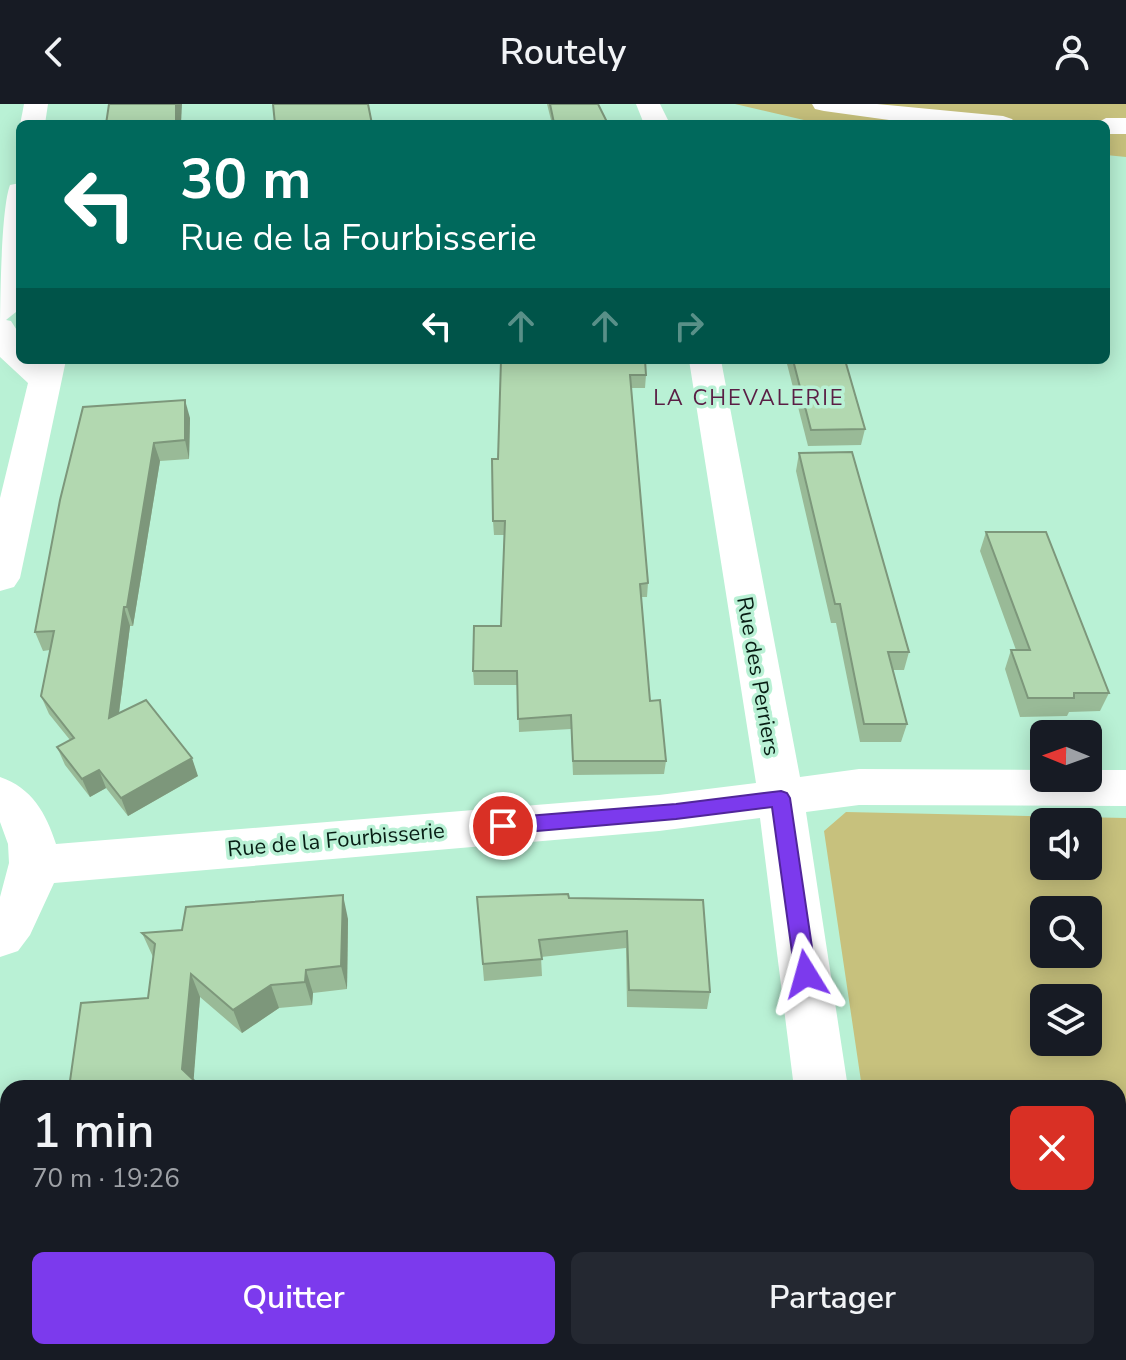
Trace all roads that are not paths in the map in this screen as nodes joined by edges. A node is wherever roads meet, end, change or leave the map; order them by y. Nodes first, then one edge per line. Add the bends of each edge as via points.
1 (824, 104) edge
2 (958, 120) edge
3 (16, 216) edge
4 (0, 314) edge
5 (0, 328) edge
6 (16, 356) edge
7 (706, 364) edge
8 (48, 370) edge
9 (0, 578) edge
10 (1126, 788) edge
11 (0, 795) edge
12 (781, 798) junction
13 (35, 865) junction
14 (0, 936) edge
15 (820, 1080) edge

1 - 2 main road
3 - 4 main road
5 - 6 main road
7 - 12 main road, Rue des Perriers
8 - 9 main road
10 - 12 main road, Rue de la Fourbisserie via 859,787
11 - 13 main road via 31,830
12 - 13 main road, Rue de la Fourbisserie via 659,813
12 - 15 main road, Rue des Perriers
13 - 14 main road via 26,897

